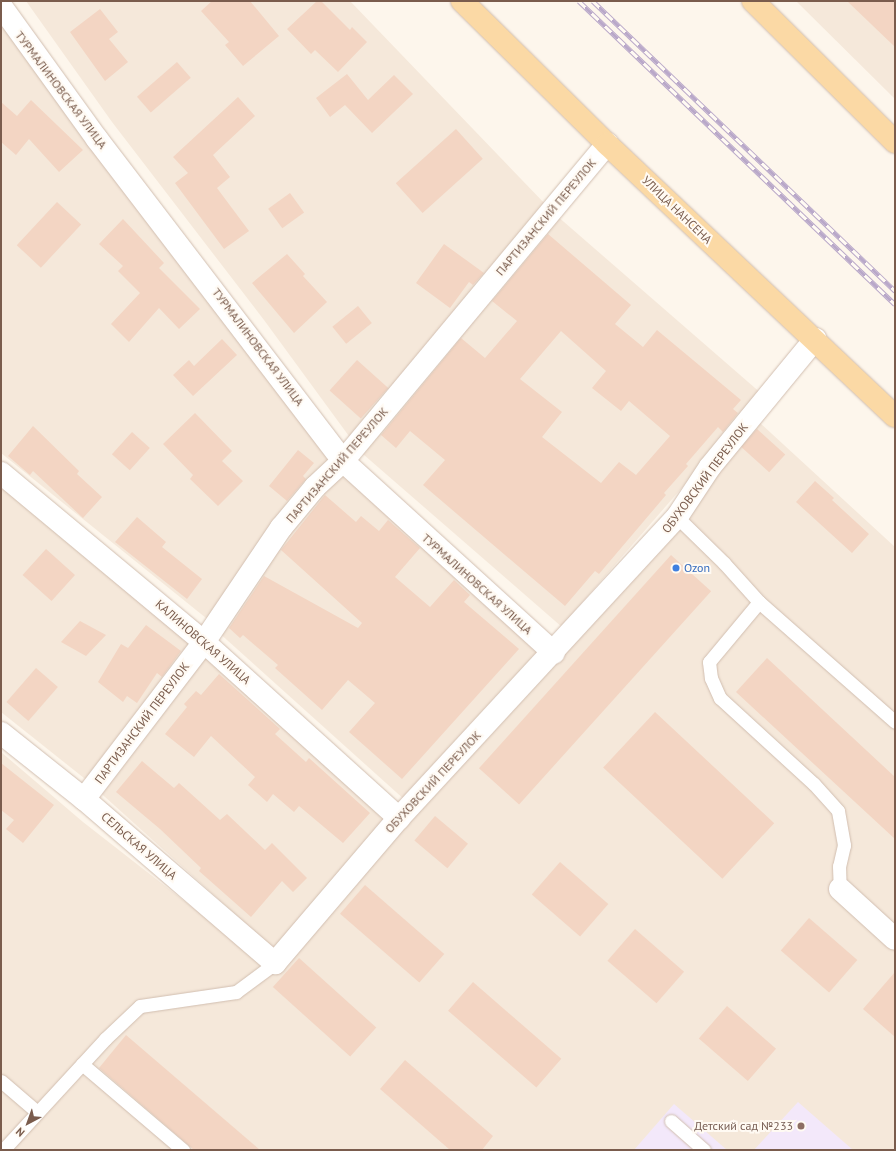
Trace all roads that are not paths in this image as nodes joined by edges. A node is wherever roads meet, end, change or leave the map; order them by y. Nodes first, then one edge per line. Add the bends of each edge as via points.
1 (462, 1) edge
2 (752, 1) edge
3 (1, 6) edge
4 (895, 142) edge
5 (607, 144) junction
6 (815, 339) junction
7 (895, 416) edge
8 (343, 461) junction
9 (1, 473) edge
10 (677, 518) junction
11 (759, 602) junction
12 (204, 642) junction
13 (554, 653) junction
14 (895, 722) edge
15 (1, 733) edge
16 (84, 799) junction
17 (399, 818) junction
18 (840, 889) joint
19 (895, 939) edge
20 (275, 963) junction
21 (82, 1064) junction
22 (1, 1081) edge
23 (37, 1112) junction
24 (671, 1121) dead end
25 (3, 1150) edge
26 (183, 1150) edge
27 (704, 1150) edge

1 - 5 main road, УЛИЦА НАНСЕНА
2 - 4 main road
3 - 8 street, ТУРМАЛИНОВСКАЯ УЛИЦА via 97,139
5 - 6 main road, УЛИЦА НАНСЕНА
5 - 8 street, ПАРТИЗАНСКИЙ ПЕРЕУЛОК
6 - 7 main road, УЛИЦА НАНСЕНА
6 - 10 street, ОБУХОВСКИЙ ПЕРЕУЛОК via 710,467
8 - 12 street, ПАРТИЗАНСКИЙ ПЕРЕУЛОК via 315,488 281,528
8 - 13 street, ТУРМАЛИНОВСКАЯ УЛИЦА
9 - 12 street, КАЛИНОВСКАЯ УЛИЦА
10 - 11 lane via 724,563
10 - 13 street, ОБУХОВСКИЙ ПЕРЕУЛОК
11 - 14 lane
11 - 18 lane via 709,662 711,678 720,698 814,784 838,811 844,845 839,866
12 - 16 street, ПАРТИЗАНСКИЙ ПЕРЕУЛОК
12 - 17 street, КАЛИНОВСКАЯ УЛИЦА
13 - 17 street, ОБУХОВСКИЙ ПЕРЕУЛОК
15 - 16 street, СЕЛЬСКАЯ УЛИЦА
16 - 20 street, СЕЛЬСКАЯ УЛИЦА
17 - 20 street, ОБУХОВСКИЙ ПЕРЕУЛОК
18 - 19 street
20 - 21 lane, ОБУХОВСКИЙ ПЕРЕУЛОК via 236,992 140,1006
21 - 23 lane, ОБУХОВСКИЙ ПЕРЕУЛОК
21 - 26 lane
22 - 23 lane
23 - 25 lane, ОБУХОВСКИЙ ПЕРЕУЛОК
24 - 27 lane

